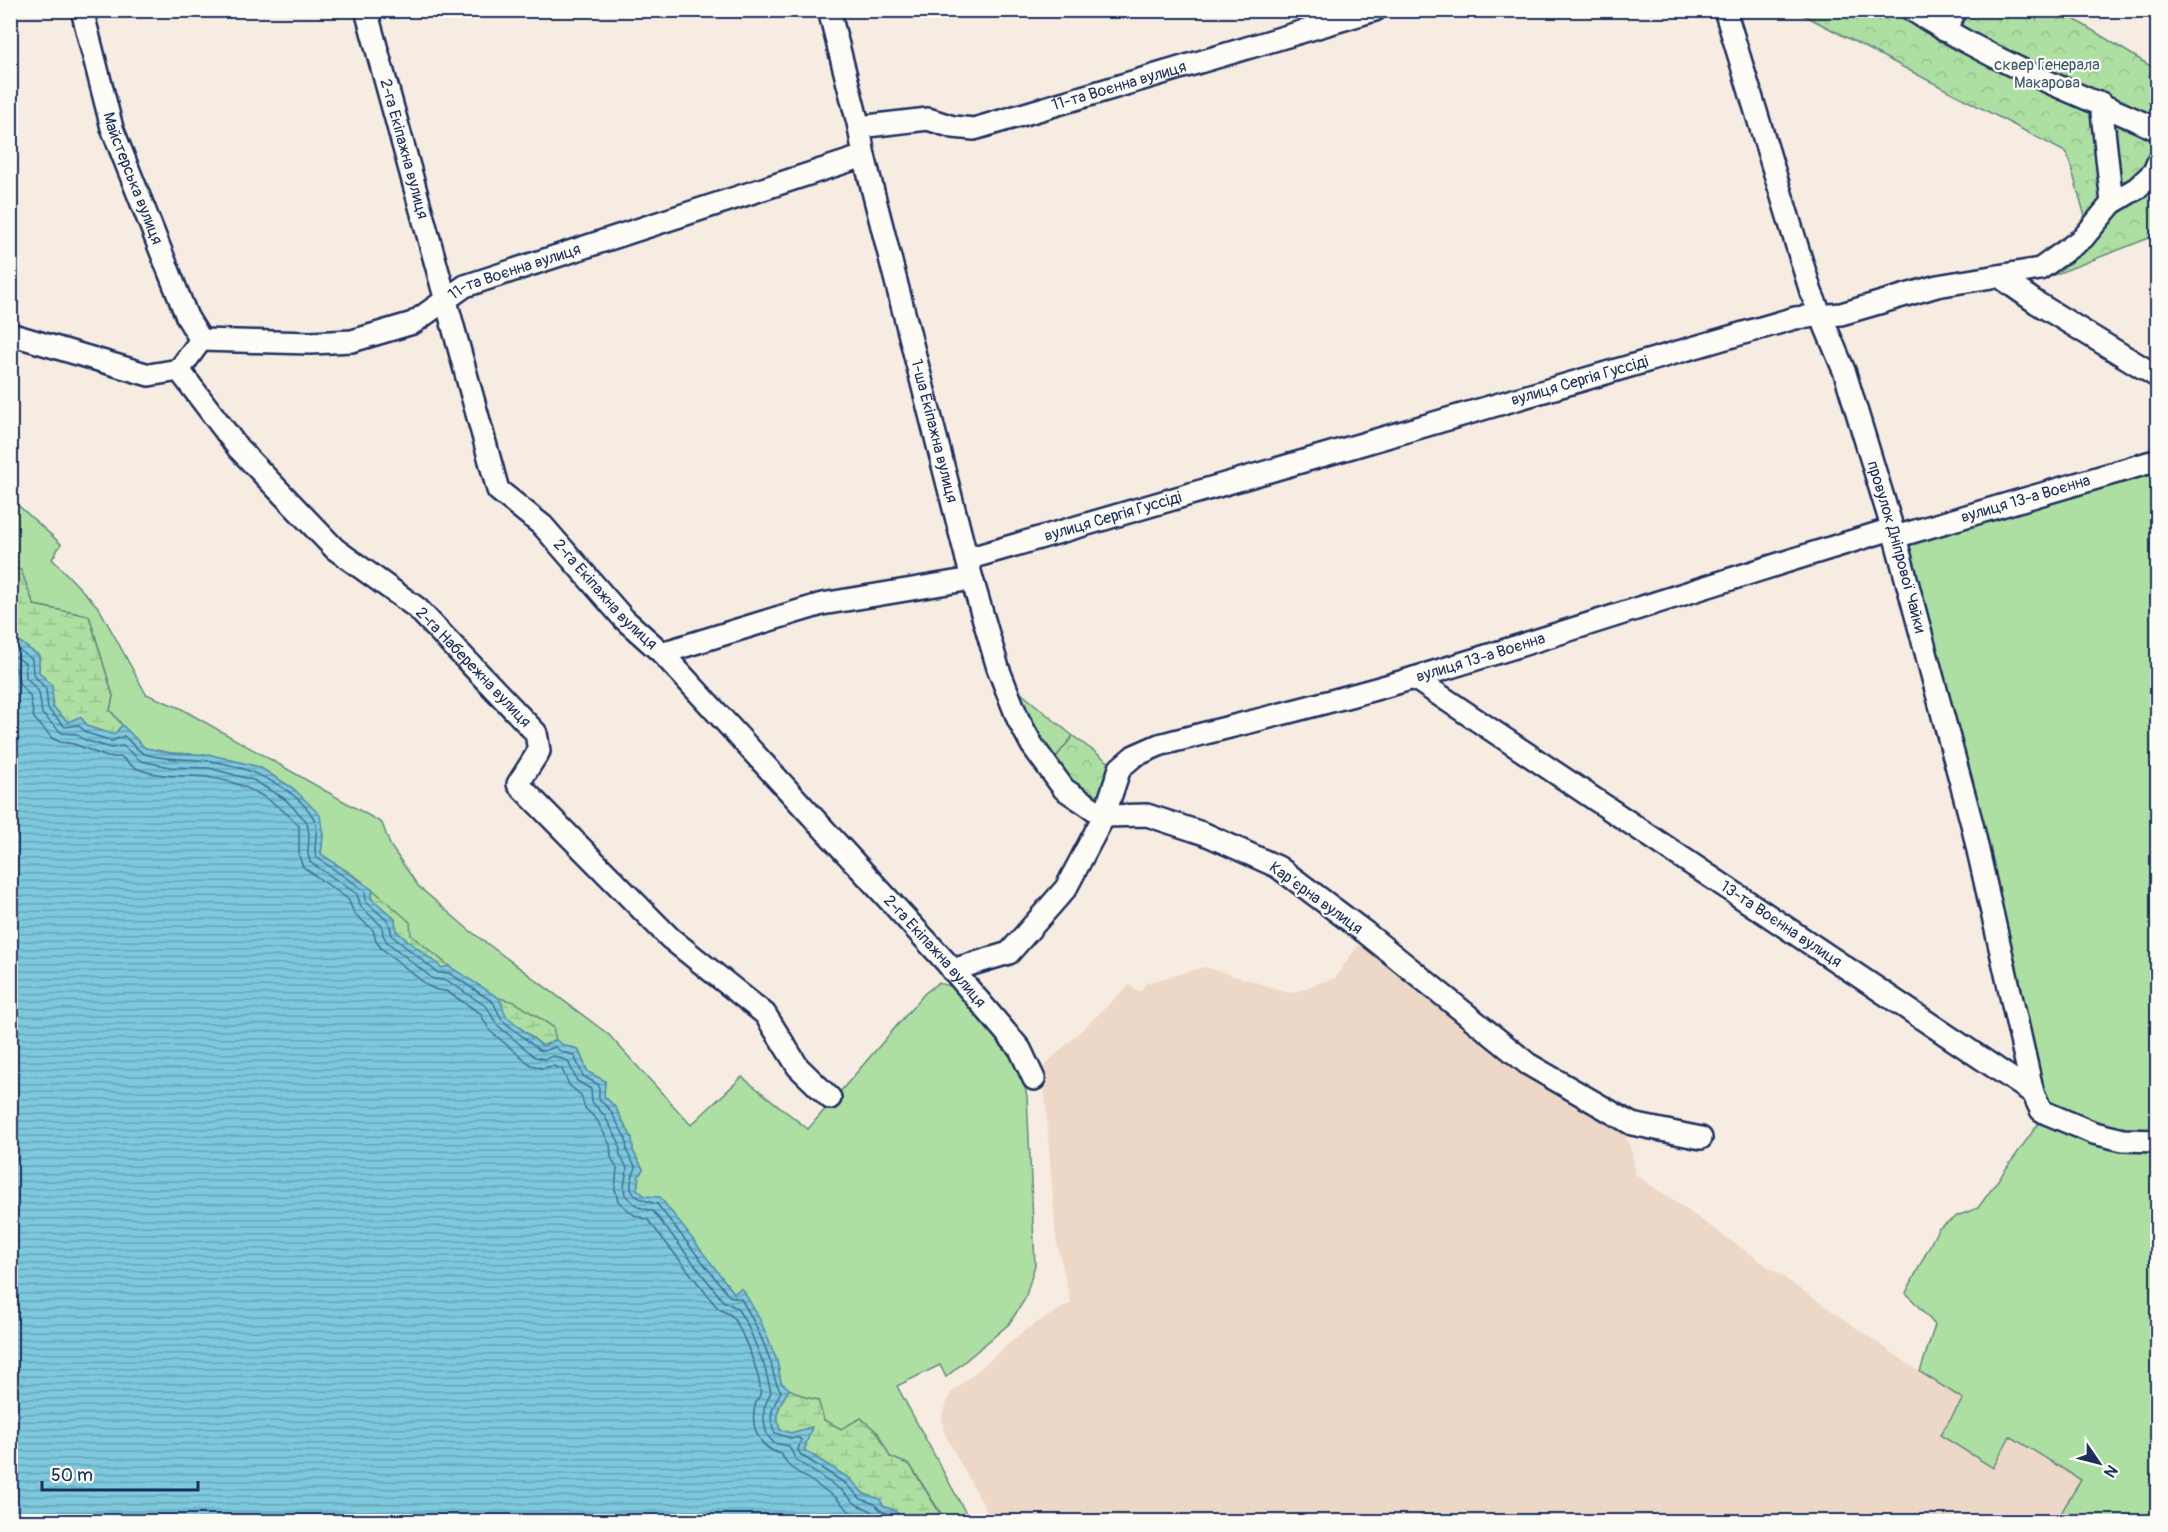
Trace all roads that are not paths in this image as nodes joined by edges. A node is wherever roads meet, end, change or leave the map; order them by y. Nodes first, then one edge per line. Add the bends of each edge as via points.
1 (82, 10) edge
2 (366, 10) edge
3 (829, 10) edge
4 (1375, 10) edge
5 (1725, 10) edge
6 (1912, 10) edge
7 (1956, 10) edge
8 (1944, 30) junction
9 (2101, 104) junction
10 (859, 127) junction
11 (2157, 130) edge
12 (864, 156) junction
13 (2157, 162) edge
14 (2112, 203) junction
15 (2000, 276) junction
16 (446, 300) junction
17 (1820, 315) junction
18 (10, 334) edge
19 (201, 340) junction
20 (179, 370) junction
21 (2157, 377) edge
22 (2157, 460) edge
23 (1894, 533) junction
24 (970, 569) junction
25 (662, 653) junction
26 (1414, 678) junction
27 (1104, 816) junction
28 (952, 970) junction
29 (1034, 1079) dead end
30 (2033, 1093) junction
31 (830, 1098) dead end
32 (1701, 1138) dead end
33 (2157, 1141) edge

1 - 19 street, Майстерська вулиця via 112,128 187,317
2 - 16 street, 2-га Екіпажна вулиця
3 - 10 street, 1-ша Екіпажна вулиця
4 - 10 street, 11-та Воєнна вулиця via 974,129 928,119
5 - 17 street, провулок Дніпрової Чайки
6 - 8 street
7 - 8 street
8 - 9 street
9 - 11 street
9 - 14 street
10 - 12 street, 1-ша Екіпажна вулиця
12 - 16 street, 11-та Воєнна вулиця via 465,286
12 - 24 street, 1-ша Екіпажна вулиця
13 - 14 street, вулиця Сергія Гуссіді via 2154,172 2137,188
14 - 15 street, вулиця Сергія Гуссіді via 2083,238 2040,269
15 - 17 street, вулиця Сергія Гуссіді via 1937,286 1841,314
15 - 21 street
16 - 19 street, 11-та Воєнна вулиця via 413,322 352,341
16 - 25 street, 2-га Екіпажна вулиця via 498,490 543,526 624,619
17 - 23 street, провулок Дніпрової Чайки via 1845,373
17 - 24 street, вулиця Сергія Гуссіді via 1795,318
18 - 20 street via 149,375
19 - 20 street
20 - 31 street, 2-га Набережна вулиця via 238,448 335,549 417,608 536,734 539,751 518,784 670,938 765,1014 798,1067
22 - 23 street, вулиця 13-а Воєнна
23 - 26 street, вулиця 13-а Воєнна via 1728,579
23 - 30 street, провулок Дніпрової Чайки via 1972,824
24 - 25 street, вулиця Сергія Гуссіді via 822,604
24 - 27 street, 1-ша Екіпажна вулиця via 1017,719 1064,789
25 - 28 street, 2-га Екіпажна вулиця
26 - 27 street, вулиця 13-а Воєнна via 1159,745 1134,756 1120,768
26 - 30 street, 13-та Воєнна вулиця
27 - 28 street via 1066,888 1009,953
27 - 32 street, Карʼєрна вулиця via 1147,815 1205,834 1278,867 1528,1064 1632,1124
28 - 29 street, 2-га Екіпажна вулиця via 1020,1049
30 - 33 street, 13-та Воєнна вулиця via 2046,1113 2094,1132 2123,1140

